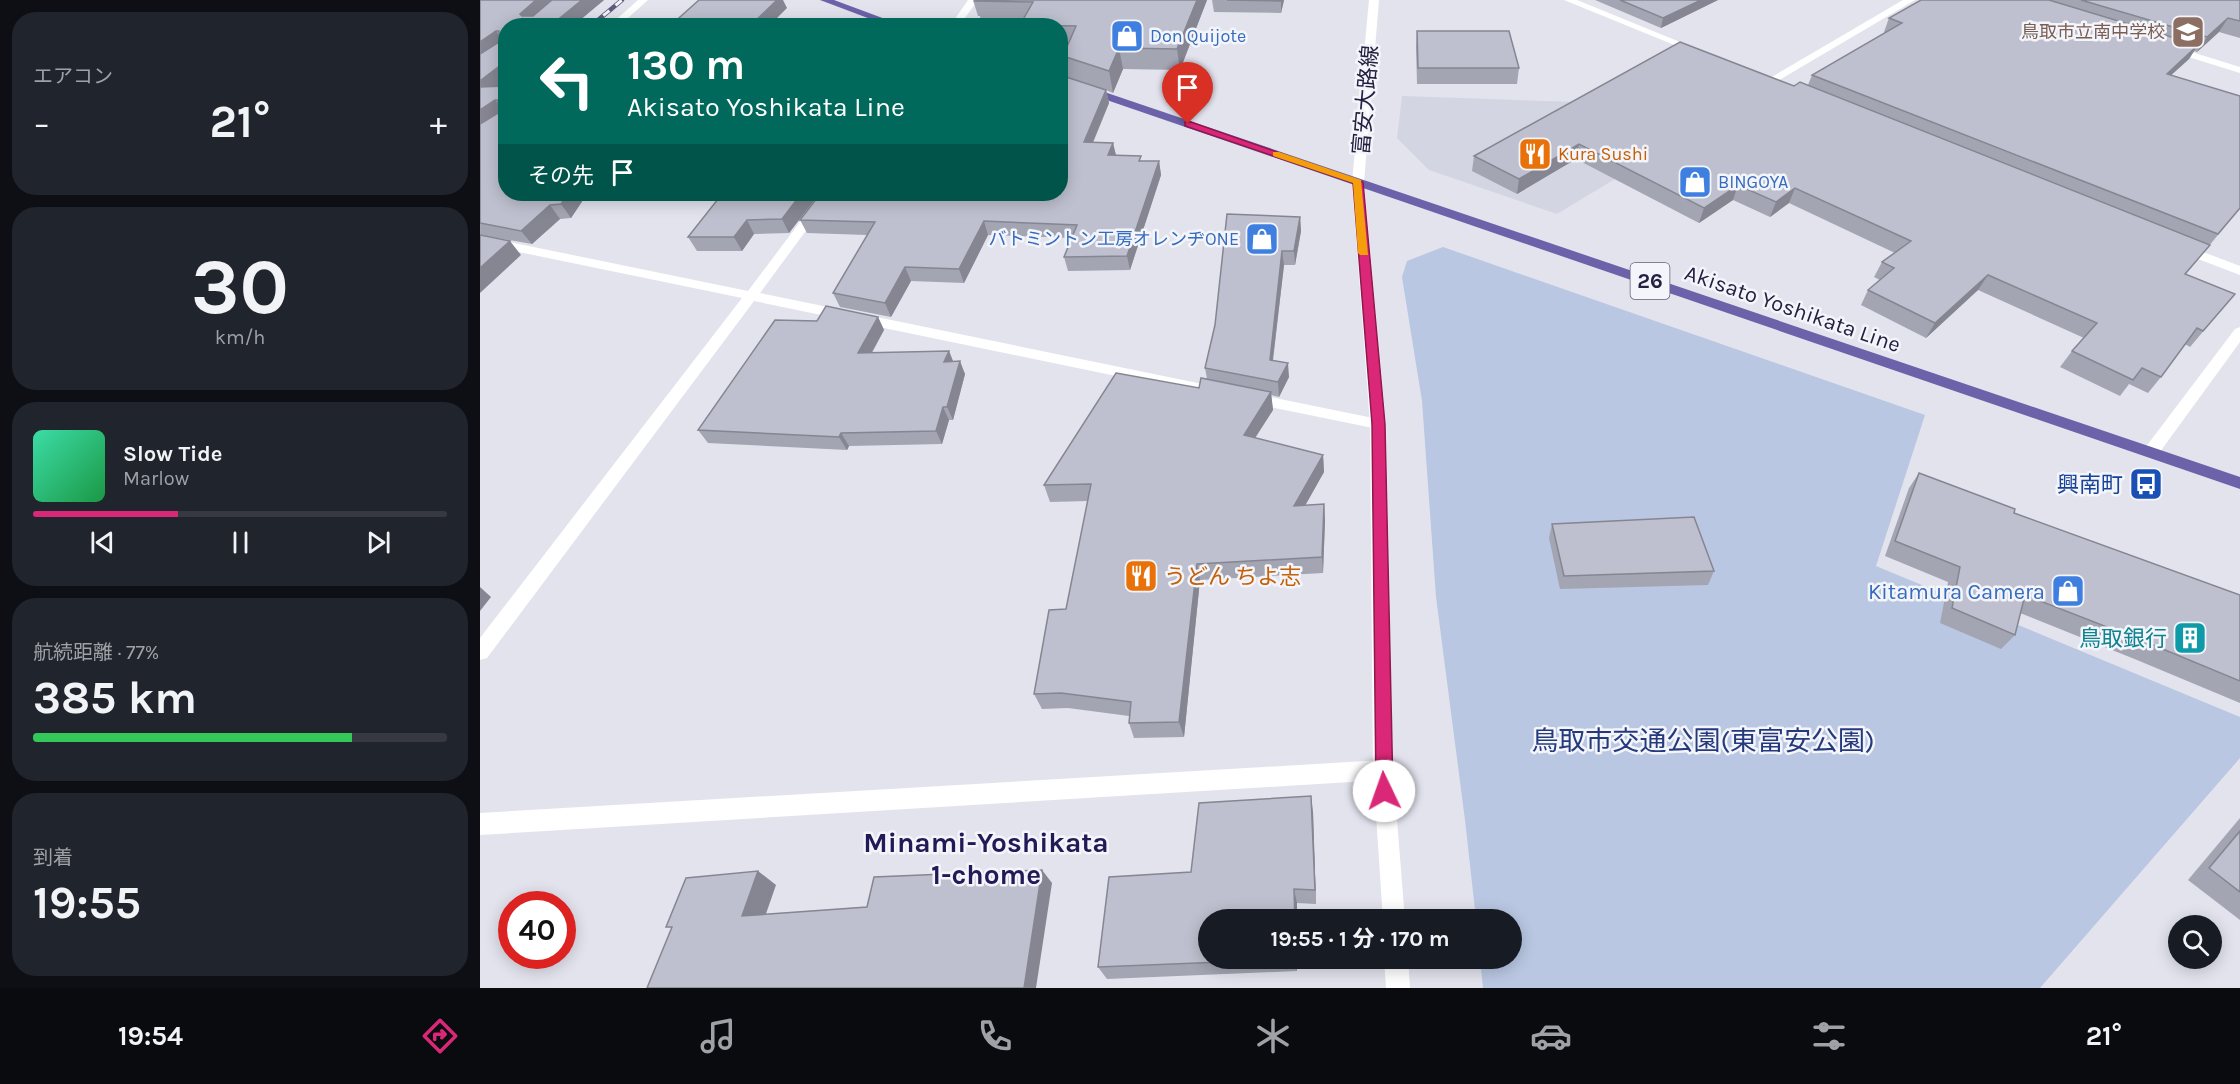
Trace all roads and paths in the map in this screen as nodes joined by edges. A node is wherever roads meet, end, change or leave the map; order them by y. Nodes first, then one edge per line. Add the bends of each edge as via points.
1 (643, 0) edge
2 (825, 0) edge
3 (973, 0) edge
4 (1374, 0) edge
5 (1569, 0) edge
6 (1910, 0) edge
7 (622, 18) edge
8 (877, 18) edge
9 (960, 18) edge
10 (2160, 46) edge
11 (1707, 55) edge
12 (2240, 70) edge
13 (1770, 81) edge
14 (1068, 83) edge
15 (1358, 182) junction
16 (822, 201) edge
17 (480, 240) edge
18 (2174, 245) edge
19 (2240, 271) edge
20 (749, 297) junction
21 (2240, 332) edge
22 (1378, 424) junction
23 (2151, 452) junction
24 (2240, 483) edge
25 (480, 652) edge
26 (1383, 770) junction
27 (480, 824) edge
28 (1393, 909) edge
29 (1397, 969) edge
30 (1398, 988) edge

1 - 7 street
2 - 8 main road
3 - 9 street
4 - 15 street, 富安大路線
5 - 11 street
6 - 13 street
10 - 12 street
14 - 15 main road, Akisato Yoshikata Line / 26
15 - 22 street, 富安大路線
15 - 23 main road, Akisato Yoshikata Line / 26
16 - 20 street
17 - 20 street
18 - 19 street
20 - 22 street
20 - 25 street
21 - 23 street
22 - 26 street, 富安大路線
23 - 24 main road, Akisato Yoshikata Line / 26
26 - 27 street
26 - 28 street, 富安大路線
29 - 30 street

